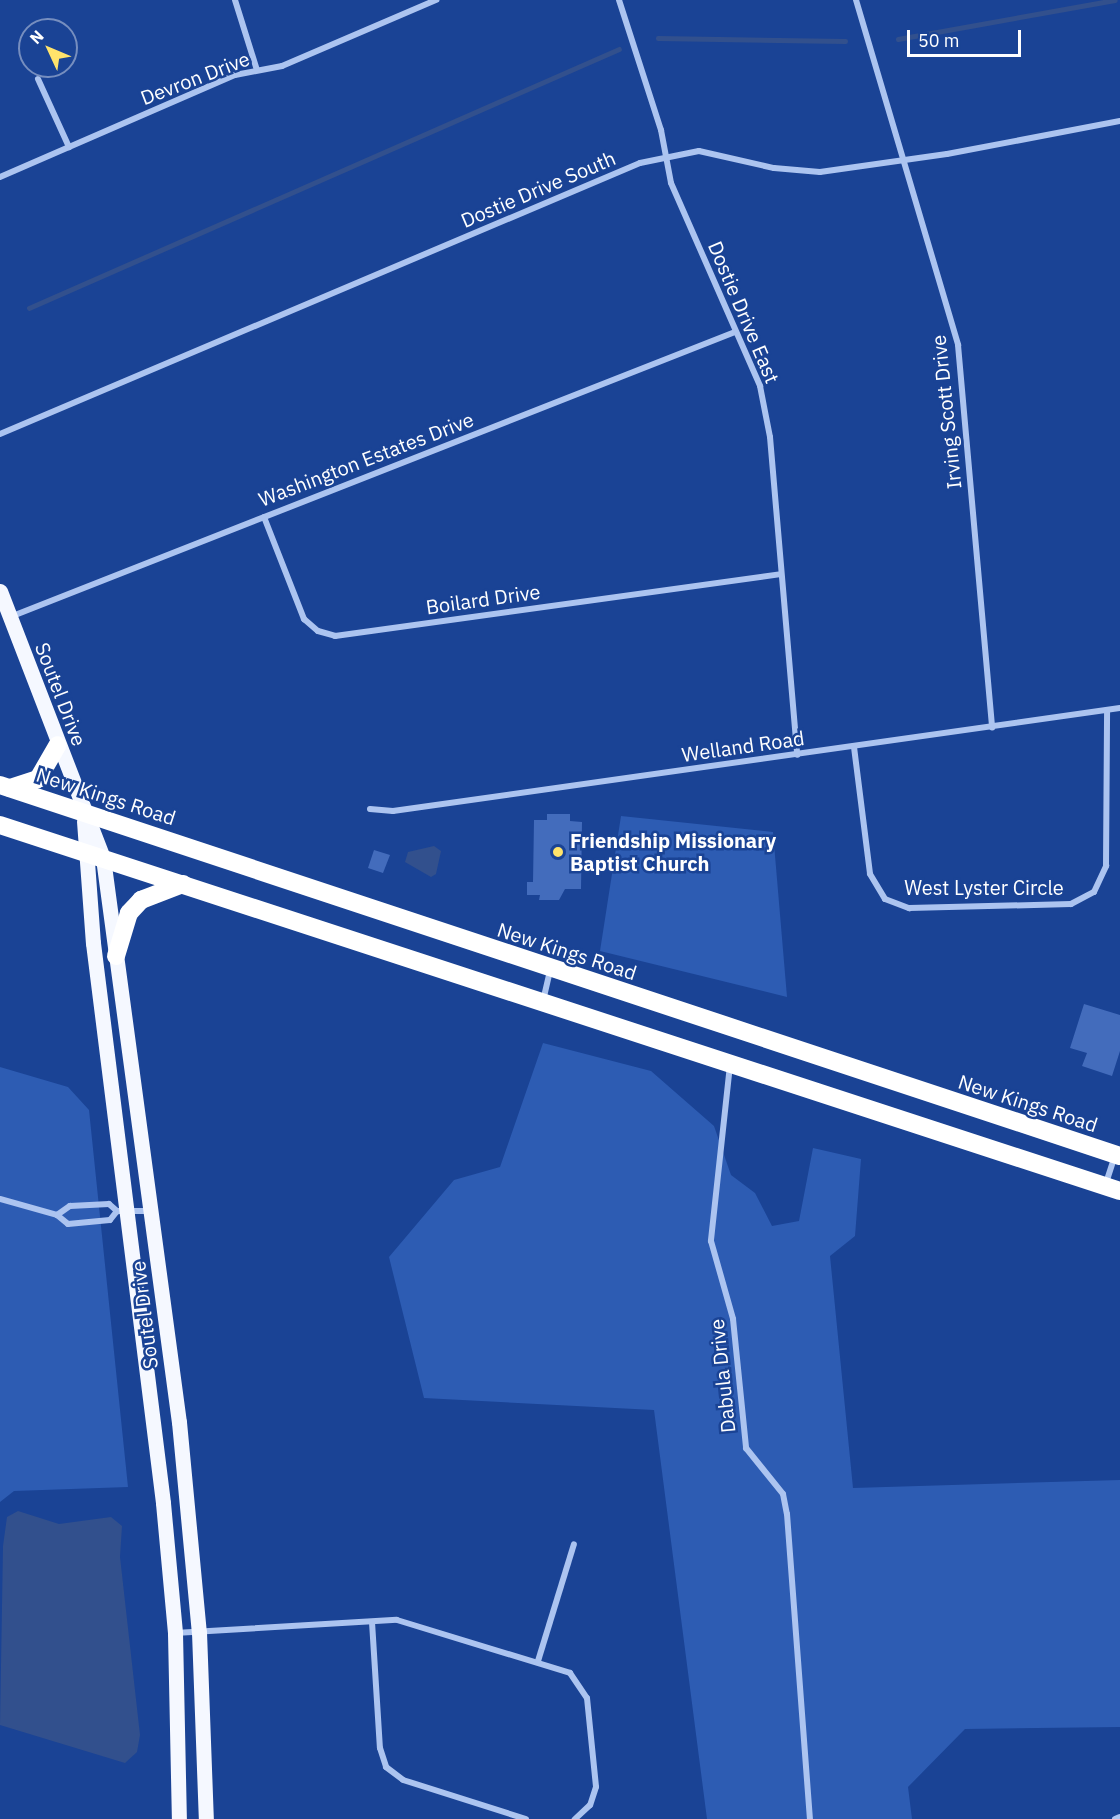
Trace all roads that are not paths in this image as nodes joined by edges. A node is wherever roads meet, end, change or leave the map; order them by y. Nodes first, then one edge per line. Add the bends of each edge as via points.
1 (235, 0) edge
2 (619, 0) edge
3 (856, 0) edge
4 (432, 1) edge
5 (258, 70) junction
6 (38, 79) dead end
7 (1120, 121) edge
8 (69, 147) junction
9 (665, 157) junction
10 (904, 160) junction
11 (0, 177) edge
12 (735, 332) junction
13 (0, 434) edge
14 (264, 517) junction
15 (782, 574) junction
16 (0, 591) edge
17 (10, 617) junction
18 (1120, 708) edge
19 (1107, 710) junction
20 (992, 727) junction
21 (58, 745) junction
22 (854, 747) junction
23 (797, 755) junction
24 (5, 787) edge
25 (370, 809) dead end
26 (84, 812) junction
27 (0, 825) edge
28 (84, 853) junction
29 (103, 858) junction
30 (183, 884) junction
31 (116, 956) junction
32 (550, 970) junction
33 (543, 1002) junction
34 (731, 1064) junction
35 (1118, 1155) edge
36 (1113, 1189) edge
37 (0, 1199) edge
38 (123, 1210) junction
39 (153, 1212) junction
40 (57, 1215) junction
41 (574, 1544) dead end
42 (372, 1622) junction
43 (200, 1632) junction
44 (175, 1633) junction
45 (538, 1661) junction
46 (1120, 1817) edge
47 (179, 1819) edge
48 (206, 1819) edge
49 (526, 1819) edge
50 (578, 1819) edge
51 (810, 1819) edge
52 (1115, 1819) edge

1 - 5 street
2 - 9 street, Dostie Drive East
3 - 10 street, Irving Scott Drive
4 - 5 street, Devron Drive via 282,66
5 - 8 street, Devron Drive
6 - 8 street
7 - 10 street, Dostie Drive South
8 - 11 street, Devron Drive
9 - 10 street, Dostie Drive South via 699,151 774,168 820,172
9 - 12 street, Dostie Drive East via 671,183
9 - 13 street, Dostie Drive South via 640,163
10 - 20 street, Irving Scott Drive via 958,345
12 - 14 street, Washington Estates Drive
12 - 15 street, Dostie Drive East via 760,386 770,437
14 - 15 street, Boilard Drive via 304,618 318,632 335,636
14 - 17 street, Washington Estates Drive
15 - 23 street, Dostie Drive East
16 - 17 main road, Soutel Drive
17 - 21 main road, Soutel Drive
18 - 19 street, Welland Road
19 - 20 street, Welland Road
19 - 22 street, West Lyster Circle via 1106,866 1094,892 1071,904 909,908 885,899 870,874
20 - 22 street, Welland Road
21 - 24 highway via 38,779
21 - 26 main road, Soutel Drive
22 - 23 street, Welland Road
23 - 25 street, Welland Road via 393,811
24 - 26 highway, New Kings Road
26 - 28 main road, Soutel Drive
26 - 29 main road, Soutel Drive
26 - 32 highway, New Kings Road
27 - 28 highway
28 - 29 highway
28 - 38 main road, Soutel Drive
29 - 30 highway
29 - 31 main road, Soutel Drive
30 - 31 highway via 141,900 129,913
30 - 33 highway
31 - 39 main road, Soutel Drive
32 - 33 street
32 - 35 highway, New Kings Road
33 - 34 highway
34 - 36 highway
34 - 51 street, Dabula Drive via 711,1241 734,1319 746,1448 783,1494 787,1514
35 - 36 street
37 - 40 street
38 - 39 street
38 - 40 street via 109,1204 70,1206
38 - 40 street via 110,1220 68,1224
38 - 44 main road, Soutel Drive
39 - 43 main road, Soutel Drive
41 - 45 street
42 - 43 street
42 - 45 street via 408,1622
42 - 49 street via 380,1748 386,1767 402,1780
43 - 44 street
43 - 48 main road, Soutel Drive
44 - 47 main road, Soutel Drive
45 - 50 street via 578,1679 587,1698 596,1787 590,1805
46 - 52 street

